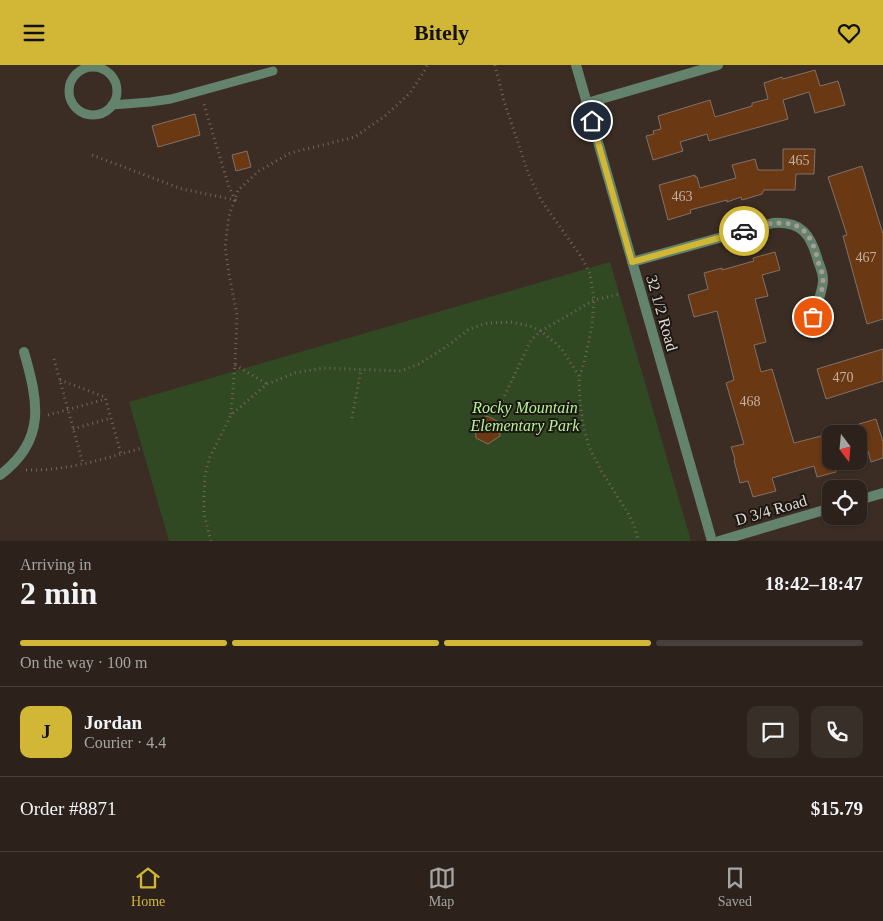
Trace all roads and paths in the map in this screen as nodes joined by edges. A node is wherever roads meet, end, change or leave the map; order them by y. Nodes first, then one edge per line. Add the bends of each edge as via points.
1 (427, 65) edge
2 (495, 65) edge
3 (576, 65) edge
4 (718, 65) edge
5 (83, 67) edge
6 (273, 71) dead end
7 (200, 91) junction
8 (587, 103) junction
9 (112, 105) junction
10 (92, 155) dead end
11 (235, 200) junction
12 (632, 262) junction
13 (620, 294) dead end
14 (594, 300) junction
15 (813, 317) dead end
16 (541, 331) junction
17 (24, 352) dead end
18 (54, 359) dead end
19 (235, 365) junction
20 (361, 369) junction
21 (579, 377) junction
22 (60, 380) junction
23 (267, 384) junction
24 (106, 399) junction
25 (68, 409) junction
26 (496, 414) dead end
27 (45, 415) dead end
28 (231, 415) junction
29 (111, 418) junction
30 (352, 418) dead end
31 (73, 429) junction
32 (142, 448) dead end
33 (121, 454) junction
34 (83, 465) junction
35 (22, 469) dead end
36 (0, 475) edge
37 (883, 493) edge
38 (867, 498) edge
39 (822, 511) edge
40 (211, 541) edge
41 (638, 541) edge
42 (712, 541) edge
43 (719, 541) edge

1 - 11 path via 410,93 385,116 354,137 290,153 259,171 238,190
2 - 14 path via 528,173 541,200 582,258 590,274
3 - 8 street, 32 1/2 Road
4 - 8 street
5 - 9 lane via 100,68 112,76 117,91
5 - 9 lane via 70,85 74,105 93,115
6 - 7 lane
7 - 9 lane via 171,99
7 - 11 path
8 - 12 street, 32 1/2 Road
10 - 11 path via 182,189
11 - 19 path via 229,215 225,247 238,315
12 - 15 street via 773,223 790,224 806,233 811,240 824,281
12 - 42 street, 32 1/2 Road
13 - 14 path
14 - 16 path
14 - 21 path via 592,326
16 - 20 path via 512,322 488,323 469,329 419,364 401,371
16 - 21 path via 561,348
16 - 26 path via 531,340
17 - 36 street via 34,395 34,425 22,455
18 - 22 path
19 - 23 path
19 - 28 path
20 - 23 path via 323,368 295,373
20 - 30 path
21 - 41 path via 583,424 589,447 628,513
22 - 24 path
22 - 25 path
23 - 28 path
24 - 25 path
24 - 29 path
25 - 27 path
25 - 31 path
28 - 40 path via 210,457 205,475 204,514
29 - 31 path
29 - 33 path
31 - 34 path
32 - 33 path
33 - 34 path
34 - 35 path via 61,469
37 - 38 street
39 - 43 street, D 3/4 Road

